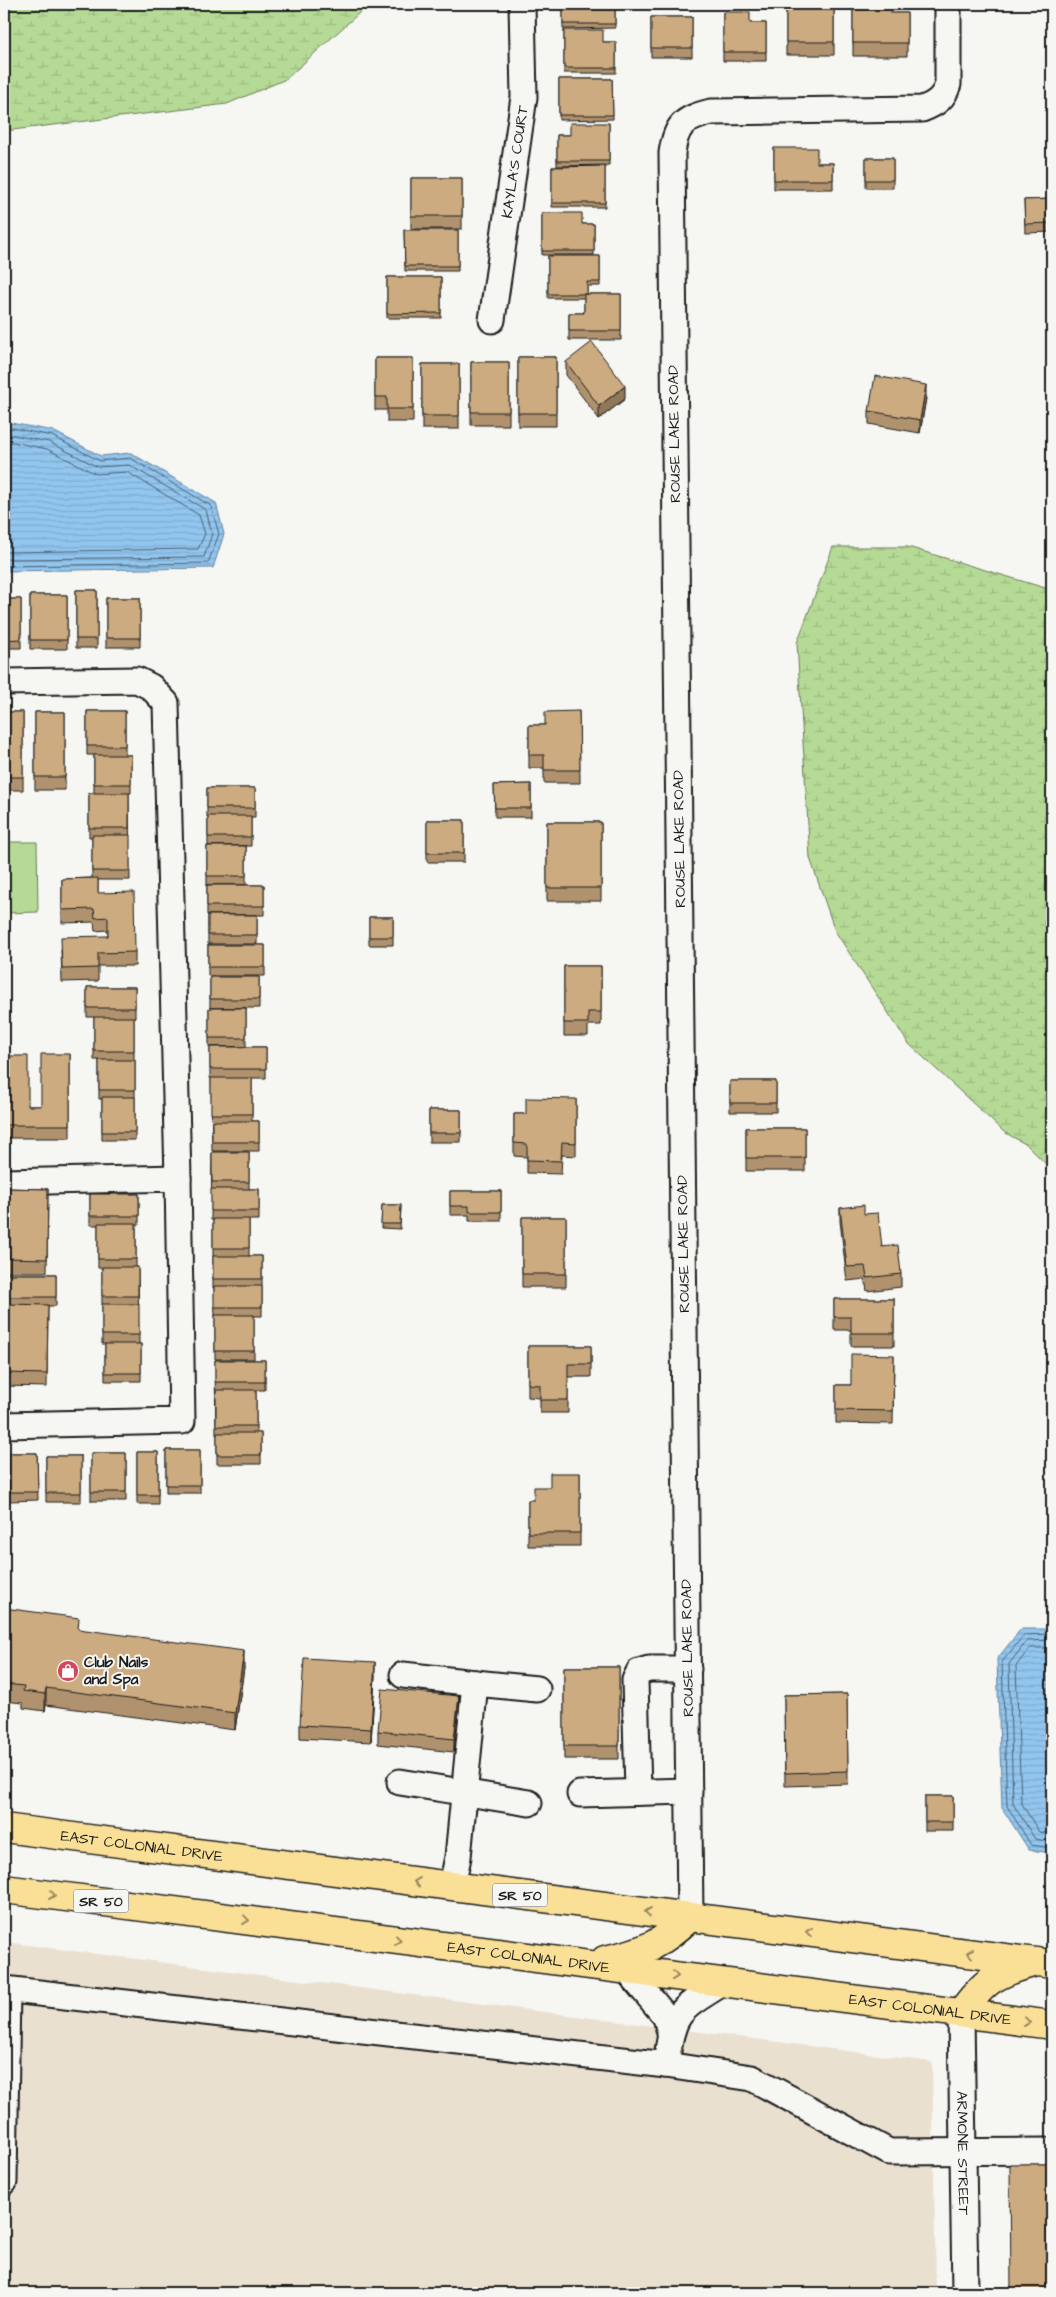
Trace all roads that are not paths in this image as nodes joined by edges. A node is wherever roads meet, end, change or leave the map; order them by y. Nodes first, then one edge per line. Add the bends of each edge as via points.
1 (522, 4) edge
2 (948, 4) edge
3 (492, 320) dead end
4 (4, 682) edge
5 (178, 1178) junction
6 (4, 1182) edge
7 (4, 1425) edge
8 (688, 1669) junction
9 (403, 1675) dead end
10 (475, 1683) junction
11 (537, 1689) dead end
12 (400, 1782) dead end
13 (689, 1790) junction
14 (464, 1792) junction
15 (638, 1792) junction
16 (580, 1794) dead end
17 (529, 1802) dead end
18 (4, 1828) edge
19 (452, 1886) junction
20 (4, 1889) edge
21 (690, 1917) junction
22 (1044, 1963) edge
23 (584, 1964) junction
24 (626, 1969) junction
25 (724, 1982) junction
26 (5, 1990) edge
27 (961, 2013) junction
28 (1052, 2025) edge
29 (670, 2033) junction
30 (5, 2047) edge
31 (666, 2065) junction
32 (1052, 2151) edge
33 (962, 2152) junction
34 (4, 2182) edge
35 (965, 2293) edge

1 - 3 street, KAYLA'S COURT via 524,98
2 - 8 street, ROUSE LAKE ROAD via 948,84 946,92 933,105 922,109 711,112 682,124 675,135 672,153
4 - 5 street via 137,680 151,687 166,703
5 - 6 street
5 - 7 street via 182,1421
8 - 13 street, ROUSE LAKE ROAD
8 - 15 street via 649,1669 640,1672 635,1680
9 - 10 street
10 - 11 street
10 - 14 street
12 - 14 street
13 - 15 street
13 - 21 street, ROUSE LAKE ROAD
14 - 17 street
14 - 19 street
15 - 16 street
19 -> 18 highway, EAST COLONIAL DRIVE / SR 50
21 -> 19 highway, EAST COLONIAL DRIVE / SR 50
20 -> 23 highway, EAST COLONIAL DRIVE / SR 50
22 -> 21 highway, EAST COLONIAL DRIVE / SR 50
21 - 23 highway via 671,1936 638,1953
22 - 27 highway via 1004,1971 978,1990
23 - 24 highway, EAST COLONIAL DRIVE / SR 50
24 -> 25 highway, EAST COLONIAL DRIVE / SR 50
24 - 29 street via 666,2017
25 - 27 highway, EAST COLONIAL DRIVE / SR 50
25 - 29 street via 688,2005 677,2017
26 - 30 street
26 - 31 street
27 -> 28 highway, EAST COLONIAL DRIVE / SR 50
27 - 33 street, ARMONE STREET
29 - 31 street
30 - 34 street
31 - 33 street via 752,2078 889,2152
32 - 33 street
33 - 35 street, ARMONE STREET

